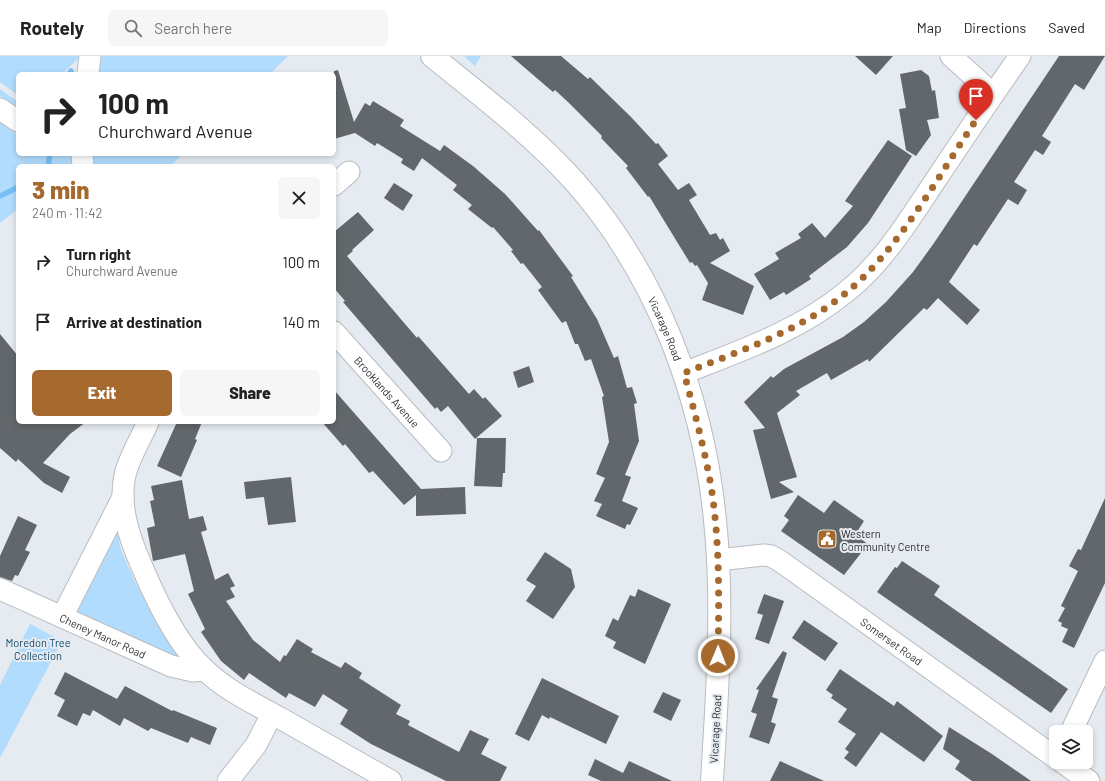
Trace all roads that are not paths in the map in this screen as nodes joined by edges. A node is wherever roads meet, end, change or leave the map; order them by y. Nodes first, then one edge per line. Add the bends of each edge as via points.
1 (90, 56) edge
2 (432, 56) edge
3 (951, 56) edge
4 (1020, 56) edge
5 (88, 72) edge
6 (993, 94) junction
7 (0, 109) edge
8 (16, 120) edge
9 (336, 334) edge
10 (684, 373) junction
11 (147, 424) edge
12 (441, 451) dead end
13 (123, 497) junction
14 (718, 560) junction
15 (0, 589) edge
16 (62, 617) junction
17 (1105, 661) edge
18 (204, 670) junction
19 (272, 714) junction
20 (1074, 725) edge
21 (1049, 753) edge
22 (1072, 769) edge
23 (228, 781) edge
24 (391, 781) edge
25 (712, 781) edge
26 (1089, 781) edge

1 - 5 street
2 - 10 main road, Vicarage Road via 533,141 570,177 591,202 632,260 665,323
3 - 6 street
4 - 6 street
6 - 10 street via 904,227 870,270 847,292 787,330 754,346
7 - 8 street
9 - 12 street, Brooklands Avenue
10 - 14 main road, Vicarage Road via 711,487
11 - 13 street, Cheney Manor Road via 128,466
13 - 16 street, Cheney Manor Road
13 - 18 street, Cheney Manor Road via 132,545 149,583 181,641
14 - 21 street, Somerset Road via 771,556 780,561
14 - 25 main road, Vicarage Road via 717,695
15 - 16 street
16 - 18 street, Cheney Manor Road via 171,666 193,671
17 - 20 street
18 - 19 street, Cheney Manor Road
19 - 23 street via 256,745
19 - 24 street, Cheney Manor Road
22 - 26 street

